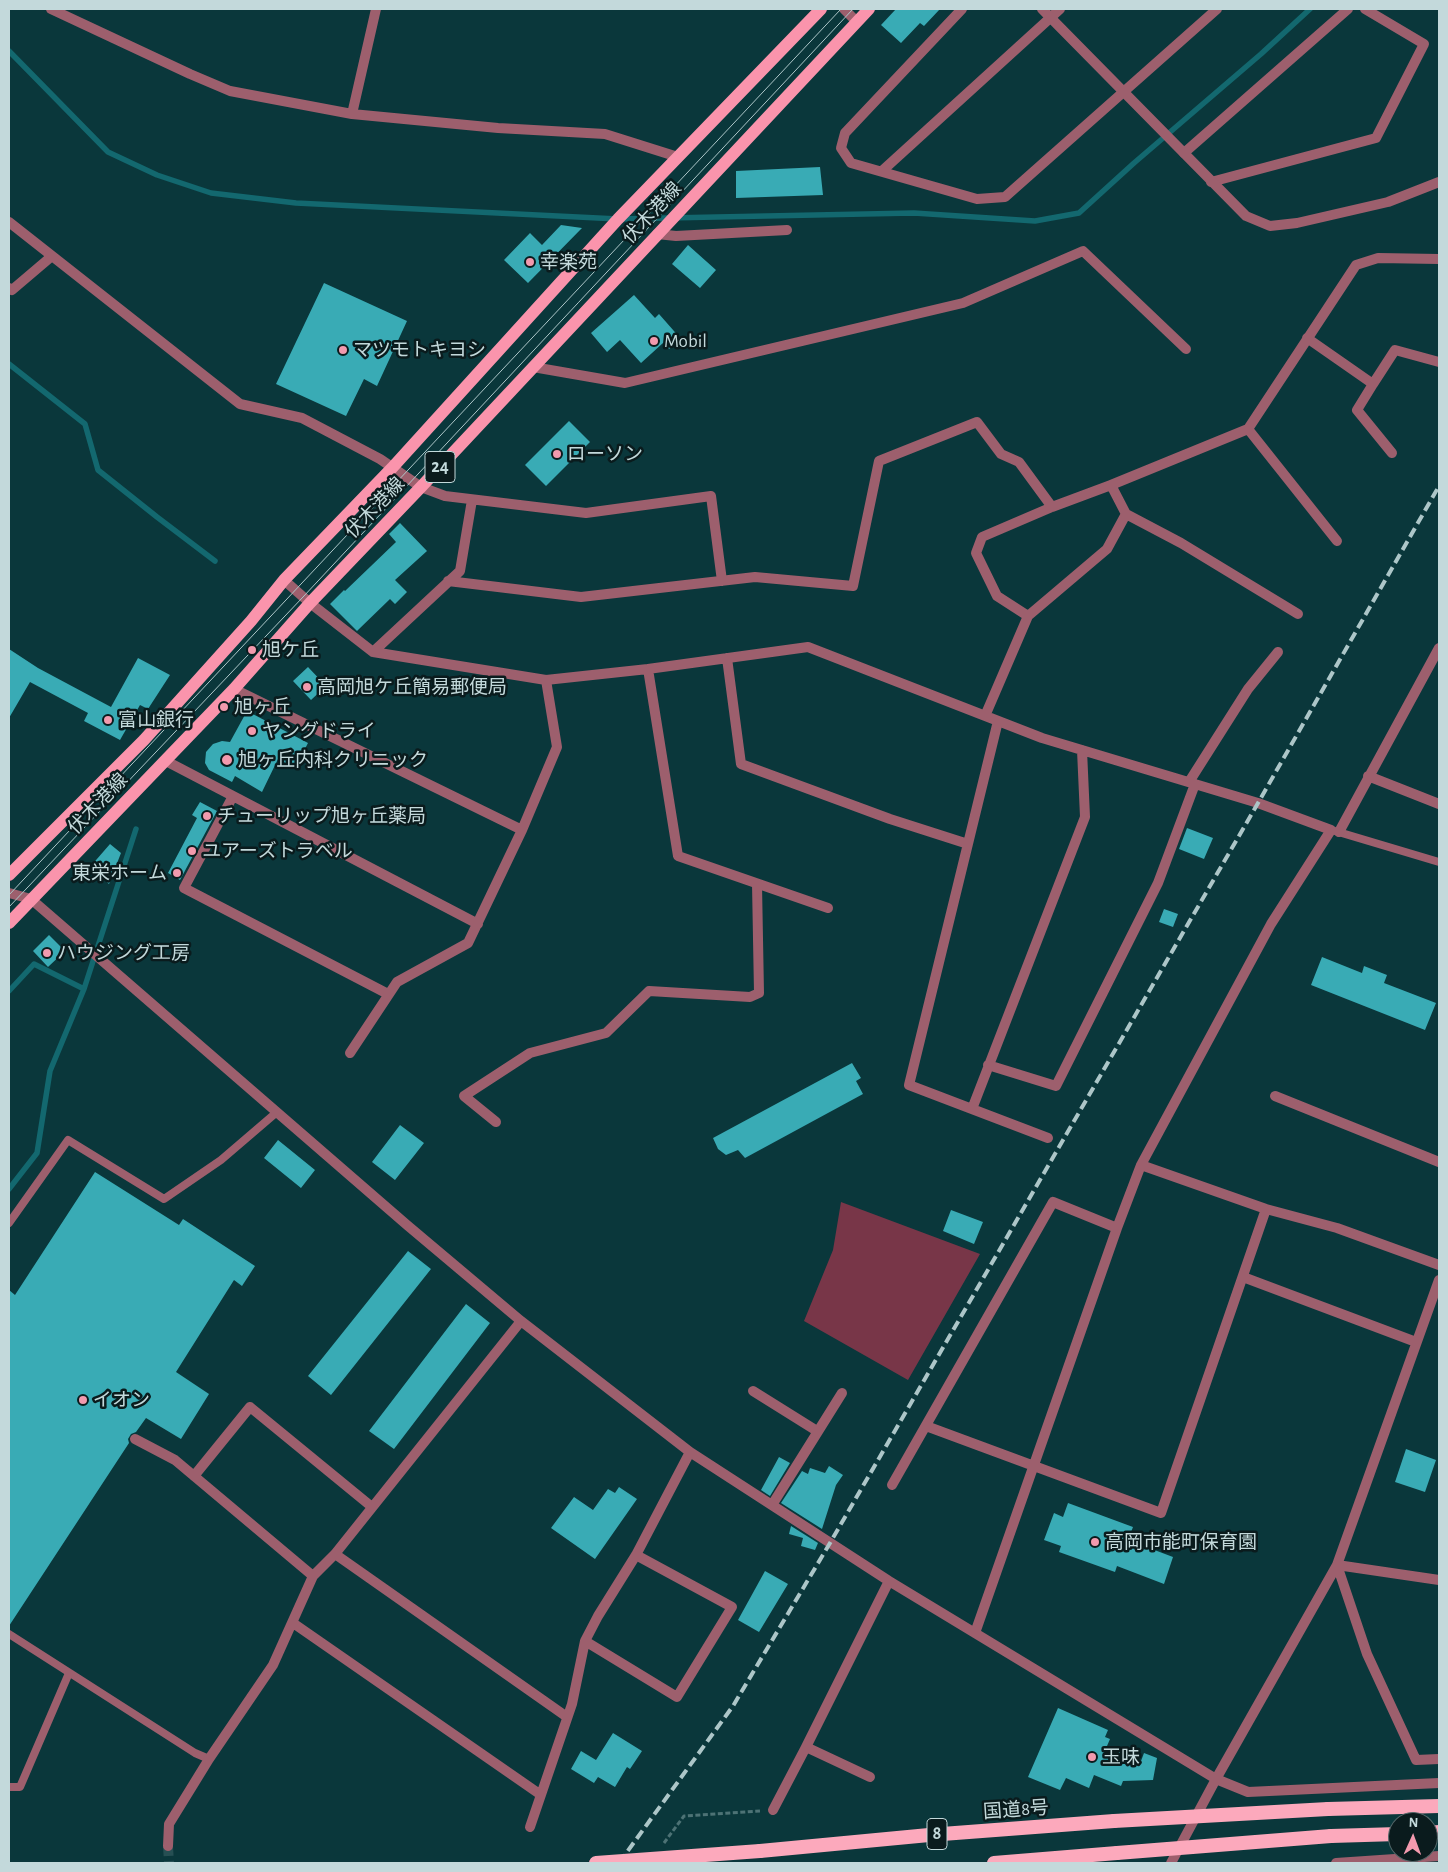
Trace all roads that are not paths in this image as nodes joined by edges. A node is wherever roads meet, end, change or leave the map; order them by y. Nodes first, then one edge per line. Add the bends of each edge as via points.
1 (51, 9) edge
2 (376, 9) edge
3 (822, 9) edge
4 (844, 9) edge
5 (869, 9) edge
6 (962, 9) edge
7 (1042, 9) edge
8 (1060, 9) edge
9 (1217, 9) edge
10 (1348, 9) edge
11 (1365, 9) edge
12 (1050, 17) junction
13 (857, 22) junction
14 (1124, 92) junction
15 (352, 114) junction
16 (1184, 153) junction
17 (678, 157) junction
18 (882, 171) junction
19 (1211, 182) junction
20 (1439, 182) edge
21 (9, 222) edge
22 (787, 230) dead end
23 (657, 234) junction
24 (52, 256) junction
25 (1439, 259) edge
26 (9, 288) edge
27 (1307, 338) junction
28 (1186, 349) dead end
29 (1439, 362) edge
30 (533, 367) junction
31 (1373, 384) junction
32 (1248, 428) junction
33 (1392, 453) dead end
34 (392, 468) junction
35 (1111, 485) junction
36 (421, 487) junction
37 (472, 500) junction
38 (1052, 507) junction
39 (1126, 514) junction
40 (1337, 541) dead end
41 (284, 580) junction
42 (448, 581) junction
43 (722, 581) junction
44 (310, 603) junction
45 (1298, 614) dead end
46 (1028, 616) junction
47 (1439, 648) edge
48 (373, 652) junction
49 (1278, 652) dead end
50 (727, 658) junction
51 (648, 669) junction
52 (546, 680) junction
53 (234, 689) junction
54 (985, 716) junction
55 (998, 721) junction
56 (1082, 750) junction
57 (166, 762) junction
58 (1368, 776) junction
59 (1192, 783) junction
60 (233, 796) junction
61 (1439, 804) edge
62 (522, 830) junction
63 (1335, 831) junction
64 (968, 844) junction
65 (1439, 862) edge
66 (9, 875) edge
67 (757, 884) junction
68 (9, 893) edge
69 (31, 899) junction
70 (828, 908) dead end
71 (9, 923) edge
72 (478, 924) junction
73 (388, 994) junction
74 (350, 1053) dead end
75 (988, 1065) junction
76 (1275, 1096) dead end
77 (972, 1109) junction
78 (277, 1112) junction
79 (496, 1122) dead end
80 (1048, 1138) dead end
81 (1439, 1162) edge
82 (1141, 1165) junction
83 (1266, 1209) junction
84 (9, 1223) edge
85 (1117, 1228) junction
86 (1439, 1265) edge
87 (1243, 1277) junction
88 (1439, 1280) edge
89 (521, 1320) junction
90 (1416, 1342) junction
91 (753, 1391) dead end
92 (842, 1392) dead end
93 (926, 1426) junction
94 (817, 1431) junction
95 (135, 1439) dead end
96 (690, 1452) junction
97 (1033, 1465) junction
98 (194, 1476) junction
99 (892, 1485) dead end
100 (772, 1505) junction
101 (372, 1507) junction
102 (335, 1554) junction
103 (636, 1555) junction
104 (1337, 1565) junction
105 (313, 1576) junction
106 (1439, 1580) edge
107 (889, 1581) junction
108 (293, 1624) junction
109 (975, 1633) junction
110 (9, 1634) edge
111 (585, 1641) junction
112 (69, 1673) junction
113 (567, 1717) junction
114 (806, 1747) junction
115 (209, 1759) junction
116 (1439, 1759) edge
117 (870, 1777) dead end
118 (1216, 1779) junction
119 (1439, 1782) edge
120 (9, 1787) edge
121 (541, 1795) junction
122 (1439, 1806) edge
123 (773, 1810) road end
124 (530, 1827) dead end
125 (1388, 1834) edge
126 (168, 1846) tunnel mouth
127 (1439, 1856) edge
128 (596, 1863) edge
129 (994, 1863) edge
130 (1171, 1863) edge
131 (1336, 1863) edge

1 - 15 street via 230,91
2 - 15 street
3 - 17 main road, 伏木港線 / 24
4 - 13 street
5 - 13 main road, 伏木港線 / 24
6 - 18 street via 845,133 841,148 851,163
7 - 12 street
8 - 12 street
9 - 14 street
10 - 16 street
11 - 19 street via 1424,44 1376,138
12 - 14 street
12 - 18 street
13 - 23 main road, 伏木港線 / 24
14 - 16 street
14 - 18 street via 1005,196 977,199
15 - 17 street via 605,134
16 - 19 street
17 - 34 main road, 伏木港線 / 24
19 - 20 street via 1246,216 1270,226 1388,202
21 - 24 street
22 - 23 street via 676,236
23 - 30 main road, 伏木港線 / 24
24 - 26 street via 12,290
24 - 34 street via 240,404 302,418
25 - 27 street via 1378,258 1356,265
27 - 31 street
27 - 32 street
28 - 30 street via 1083,251 963,303 625,383
29 - 31 street via 1395,350
30 - 36 main road, 伏木港線 / 24
31 - 33 street via 1357,410
32 - 35 street
32 - 40 street
34 - 36 street
34 - 41 main road, 伏木港線 / 24
35 - 38 street
35 - 39 street
36 - 37 street via 445,496
36 - 44 main road, 伏木港線 / 24
37 - 42 street via 460,570
37 - 43 street via 586,513 711,496
38 - 43 street via 1019,462 1001,454 977,422 879,461 853,586 755,577
38 - 46 street via 982,537 976,553 997,596
39 - 45 street via 1181,543
39 - 46 street via 1107,549
41 - 44 street
41 - 66 main road, 伏木港線 / 24 via 144,740
42 - 43 street via 581,597
42 - 48 street
44 - 48 street
44 - 53 main road, 伏木港線 / 24
46 - 54 street
47 - 58 street
48 - 52 street
49 - 59 street via 1248,689
50 - 51 street
50 - 54 street via 808,647
50 - 64 street via 741,764
51 - 52 street
51 - 67 street via 678,856
52 - 62 street via 556,747
53 - 57 main road, 伏木港線 / 24
53 - 62 street
54 - 55 street
55 - 56 street
55 - 64 street
56 - 59 street
56 - 75 street via 1085,817
57 - 60 street
57 - 69 main road, 伏木港線 / 24
58 - 61 street
58 - 63 street
59 - 63 street
59 - 75 street via 1158,883 1056,1086
60 - 72 street
60 - 73 street via 184,888
62 - 72 street
63 - 65 lane
63 - 82 street via 1271,924
64 - 77 street via 909,1085
67 - 70 street
67 - 79 street via 759,992 750,997 649,990 606,1033 530,1054 464,1096
68 - 69 street
69 - 71 main road, 伏木港線 / 24
69 - 78 street
72 - 73 street via 468,943 397,982
73 - 74 street
75 - 77 street
76 - 81 street
77 - 80 street
78 - 84 lane via 221,1160 164,1199 68,1140
78 - 89 street
82 - 83 street
82 - 85 street
83 - 86 street via 1337,1228
83 - 87 street
85 - 93 street via 1053,1202
85 - 97 street
87 - 90 street
87 - 97 street via 1162,1513
88 - 90 street
89 - 96 street
89 - 101 street
90 - 104 street
91 - 94 street
92 - 94 street
93 - 97 street
93 - 99 street
94 - 100 street
95 - 98 street via 174,1460
96 - 100 street
96 - 103 street
97 - 109 street
98 - 101 street via 250,1407
98 - 105 street
100 - 107 street
101 - 102 street
102 - 105 street
102 - 113 street
103 - 111 street
103 - 111 street via 732,1607 677,1697
104 - 106 street
104 - 116 street via 1367,1654 1416,1760
104 - 118 street
105 - 108 street
107 - 109 street
107 - 114 street
108 - 115 street via 273,1665
108 - 121 street
109 - 118 street
110 - 112 lane
111 - 113 street
112 - 115 lane
112 - 120 lane via 20,1787
113 - 121 street
114 - 117 street
114 - 123 street
115 - 126 street via 169,1824
118 - 119 street via 1248,1792
118 - 130 street
121 - 124 street
122 - 128 highway, 国道8号 / 8, bridge via 1114,1821
125 - 129 highway, bridge
127 - 131 street

